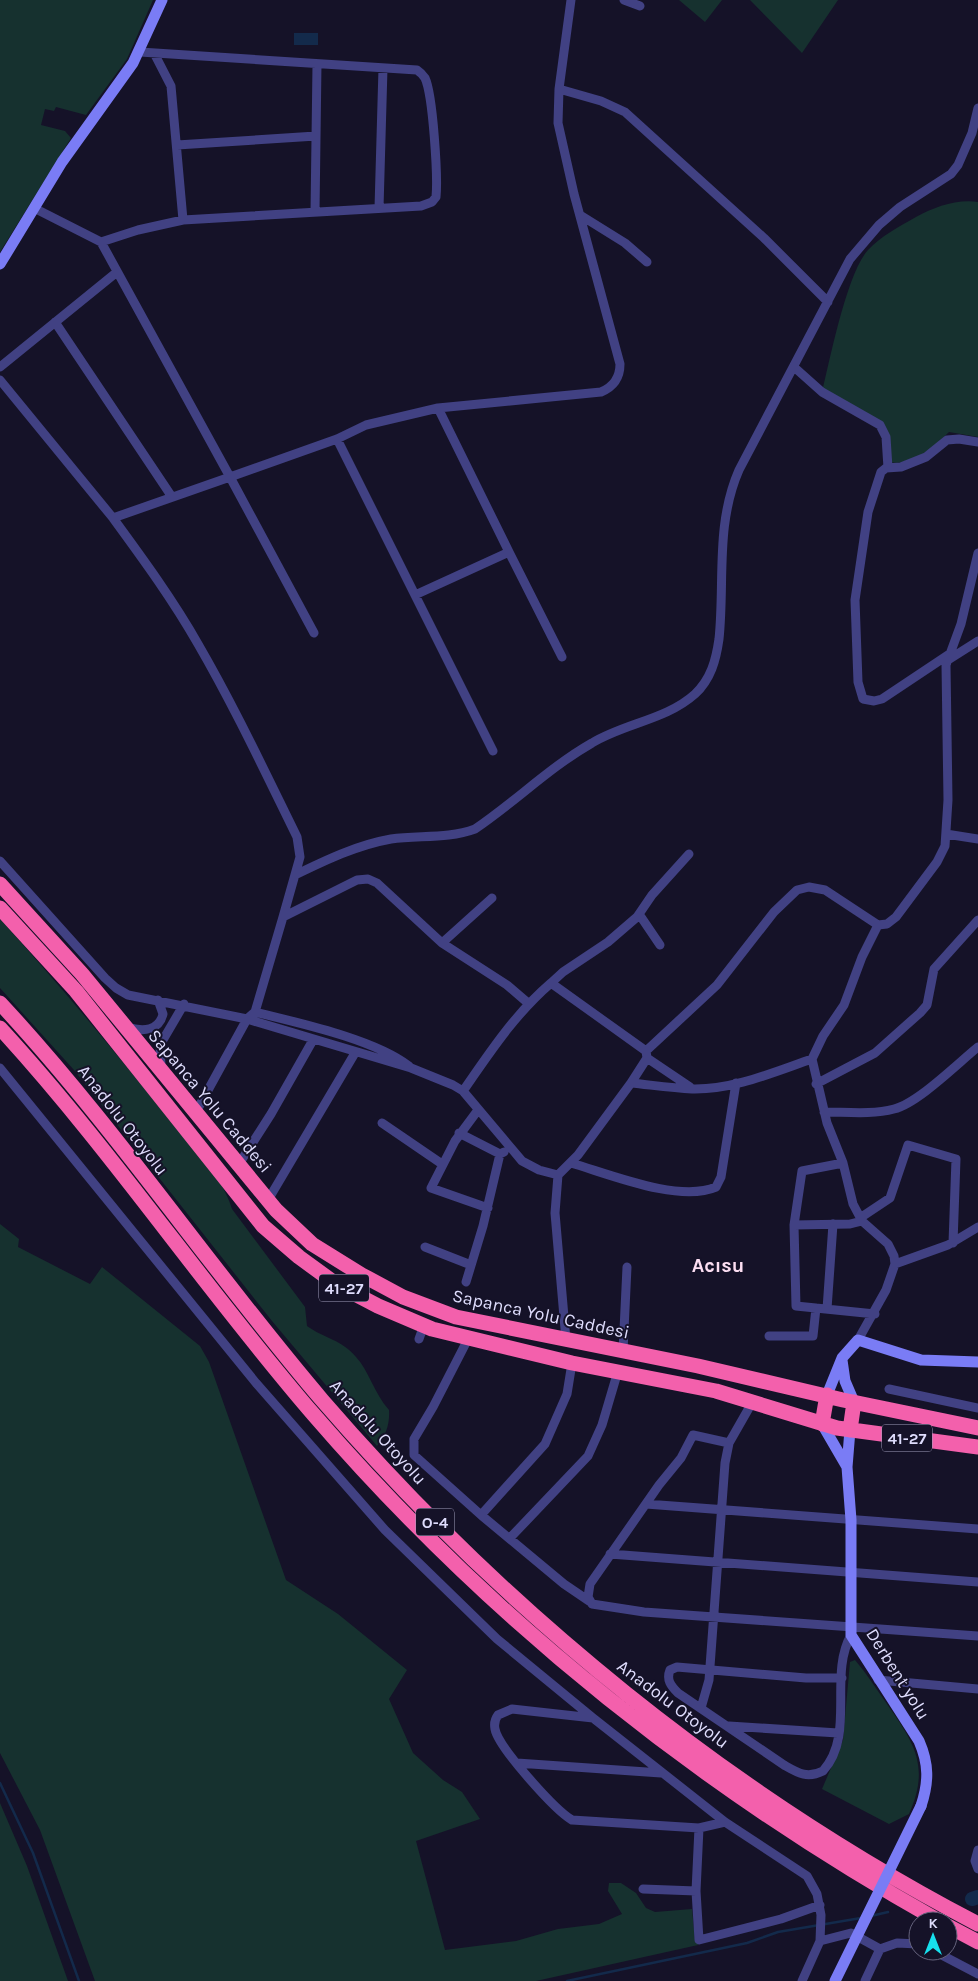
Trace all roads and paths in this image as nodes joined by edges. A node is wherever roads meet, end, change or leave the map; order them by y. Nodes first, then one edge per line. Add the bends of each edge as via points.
1 (162, 0) edge
2 (571, 0) edge
3 (624, 0) edge
4 (640, 6) dead end
5 (140, 52) junction
6 (154, 52) junction
7 (317, 64) junction
8 (383, 68) junction
9 (559, 89) junction
10 (978, 108) edge
11 (316, 136) junction
12 (176, 145) junction
13 (34, 208) junction
14 (379, 208) junction
15 (315, 212) junction
16 (580, 216) junction
17 (183, 220) junction
18 (101, 242) junction
19 (647, 262) dead end
20 (0, 264) edge
21 (117, 272) junction
22 (828, 302) junction
23 (55, 322) junction
24 (0, 367) edge
25 (794, 367) junction
26 (0, 380) edge
27 (438, 408) junction
28 (337, 439) junction
29 (978, 442) edge
30 (888, 468) junction
31 (230, 477) junction
32 (172, 497) junction
33 (113, 518) junction
34 (509, 552) junction
35 (978, 554) edge
36 (415, 595) junction
37 (314, 633) dead end
38 (978, 641) edge
39 (950, 656) junction
40 (562, 657) dead end
41 (493, 751) dead end
42 (946, 834) junction
43 (978, 839) edge
44 (689, 854) dead end
45 (0, 861) edge
46 (295, 875) junction
47 (0, 884) edge
48 (492, 898) dead end
49 (0, 908) edge
50 (639, 914) junction
51 (283, 918) junction
52 (978, 920) edge
53 (878, 925) junction
54 (442, 943) junction
55 (660, 946) dead end
56 (551, 984) junction
57 (158, 1000) junction
58 (0, 1003) edge
59 (528, 1003) junction
60 (184, 1004) junction
61 (255, 1012) junction
62 (247, 1019) junction
63 (122, 1025) junction
64 (0, 1028) edge
65 (313, 1040) junction
66 (978, 1047) edge
67 (355, 1053) junction
68 (646, 1054) junction
69 (812, 1059) junction
70 (0, 1068) edge
71 (411, 1068) junction
72 (162, 1071) junction
73 (631, 1083) junction
74 (736, 1083) junction
75 (816, 1084) junction
76 (692, 1088) junction
77 (463, 1091) junction
78 (478, 1110) junction
79 (196, 1112) junction
80 (824, 1112) junction
81 (382, 1123) dead end
82 (459, 1133) junction
83 (511, 1149) junction
84 (500, 1154) junction
85 (571, 1163) junction
86 (843, 1163) junction
87 (239, 1164) junction
88 (442, 1164) junction
89 (558, 1175) junction
90 (268, 1200) junction
91 (488, 1208) junction
92 (861, 1219) junction
93 (833, 1224) junction
94 (794, 1225) junction
95 (978, 1227) edge
96 (953, 1243) junction
97 (425, 1247) dead end
98 (895, 1264) junction
99 (471, 1265) junction
100 (627, 1267) dead end
101 (466, 1282) dead end
102 (816, 1308) junction
103 (827, 1309) junction
104 (875, 1314) junction
105 (769, 1336) dead end
106 (468, 1339) junction
107 (566, 1340) junction
108 (858, 1340) junction
109 (623, 1351) junction
110 (842, 1358) junction
111 (978, 1362) edge
112 (572, 1363) junction
113 (618, 1370) junction
114 (888, 1389) dead end
115 (827, 1396) junction
116 (753, 1402) junction
117 (854, 1402) junction
118 (978, 1408) edge
119 (822, 1424) junction
120 (978, 1428) edge
121 (850, 1430) junction
122 (729, 1442) junction
123 (978, 1447) edge
124 (847, 1467) junction
125 (646, 1504) junction
126 (722, 1510) junction
127 (481, 1515) junction
128 (851, 1520) junction
129 (978, 1529) edge
130 (510, 1538) junction
131 (610, 1554) junction
132 (718, 1563) junction
133 (850, 1573) junction
134 (978, 1582) edge
135 (589, 1601) junction
136 (714, 1618) junction
137 (850, 1631) junction
138 (978, 1636) edge
139 (710, 1670) junction
140 (842, 1678) junction
141 (878, 1680) junction
142 (978, 1689) edge
143 (702, 1708) junction
144 (593, 1718) junction
145 (728, 1726) junction
146 (838, 1733) junction
147 (517, 1763) junction
148 (661, 1773) junction
149 (726, 1822) junction
150 (699, 1828) junction
151 (978, 1850) edge
152 (978, 1869) edge
153 (643, 1889) dead end
154 (696, 1891) junction
155 (820, 1905) junction
156 (921, 1911) edge
157 (978, 1924) edge
158 (958, 1931) edge
159 (820, 1941) junction
160 (978, 1942) edge
161 (908, 1943) edge
162 (880, 1949) junction
163 (953, 1961) edge
164 (978, 1974) edge
165 (802, 1981) edge
166 (835, 1981) edge
167 (865, 1981) edge

1 - 5 street
2 - 9 street
3 - 4 street
5 - 6 street
5 - 13 street via 62,162
6 - 7 street
6 - 12 street via 171,86
7 - 8 street
7 - 11 street
8 - 14 street
8 - 14 street via 417,70 425,79 437,188 436,197 426,205
9 - 16 street via 557,114 560,138
9 - 22 street via 625,112 764,238
10 - 22 street via 972,134 958,165 939,182 900,207 864,241 850,259
11 - 12 street
11 - 15 street
12 - 17 street
13 - 18 street
13 - 20 street
14 - 15 street
15 - 17 street
16 - 19 street via 624,243
16 - 27 street via 618,357 618,379 600,392
17 - 18 street
18 - 21 street
21 - 23 street
21 - 31 street
22 - 25 street
23 - 24 street
23 - 32 street
25 - 30 street via 822,392 880,425 886,436
25 - 46 street via 731,489 724,520 717,657 706,681 695,694 668,712 592,742 474,829 462,834 407,837 370,844 332,857
26 - 33 street
27 - 28 street via 366,425
27 - 34 street
28 - 31 street
28 - 36 street
29 - 30 street via 947,440 926,457 901,467
30 - 39 street via 876,480 868,512 855,600 860,694 868,701 882,699
31 - 32 street
31 - 37 street
32 - 33 street
33 - 46 street via 197,642 235,712 297,837 300,850
34 - 36 street
34 - 40 street
35 - 39 street
36 - 41 street
38 - 39 street
39 - 42 street via 946,665
42 - 43 street
42 - 53 street via 942,854 900,912 887,924
44 - 50 street
45 - 57 street via 109,982 128,994
46 - 51 street
47 - 63 highway, Sapanca Yolu Caddesi via 82,974
48 - 54 street
49 - 106 highway, Sapanca Yolu Caddesi / 41-27 via 76,991 263,1226 336,1284 421,1332
50 - 55 street
50 - 56 street via 608,942 563,972
51 - 54 street via 357,880 368,879 377,883
51 - 61 street
52 - 75 street via 934,969 927,1005 920,1013 874,1053
53 - 68 street via 825,890 809,887 797,890 774,912 717,985
53 - 69 street via 844,1005
54 - 59 street via 507,985
56 - 59 street
56 - 68 street
57 - 60 street
57 - 63 street via 164,1014 155,1027 139,1030
58 - 157 highway, Anadolu Otoyolu / O-4 via 66,1078 313,1389 483,1570 607,1677 742,1779 880,1868
59 - 77 street
60 - 62 street
60 - 72 street via 160,1046
61 - 62 street
61 - 71 street via 372,1047 400,1059
62 - 65 street
62 - 79 street
63 - 72 highway, Sapanca Yolu Caddesi
64 - 156 highway, Anadolu Otoyolu / O-4 via 54,1088 202,1279 316,1418 473,1581 564,1663 675,1752 800,1838
65 - 67 street
65 - 87 street via 272,1114
66 - 80 street via 901,1106 876,1111
67 - 71 street
67 - 90 street
68 - 73 street
68 - 76 street
69 - 74 street
69 - 75 street
70 - 144 street via 250,1376 385,1530 498,1638
71 - 77 street
72 - 79 highway, Sapanca Yolu Caddesi
73 - 76 street
73 - 85 street
74 - 76 street
74 - 85 street via 720,1182 716,1187 682,1191 664,1189
75 - 80 street
77 - 78 street
78 - 82 street
78 - 83 street
79 - 87 highway, Sapanca Yolu Caddesi
80 - 86 street
81 - 88 street
82 - 84 street
82 - 88 street
83 - 84 street
83 - 89 street via 527,1165
84 - 91 street
85 - 89 street
86 - 92 street via 851,1198
86 - 94 street via 802,1171
87 - 90 highway, Sapanca Yolu Caddesi
88 - 91 street via 431,1188
89 - 107 street via 555,1214
90 - 107 highway, Sapanca Yolu Caddesi via 312,1244 403,1296 456,1317
91 - 99 street
92 - 93 street
92 - 96 street via 890,1198 908,1145 956,1159
92 - 98 street via 888,1244
93 - 94 street
93 - 103 street
94 - 102 street via 796,1306
95 - 96 street
96 - 98 street
97 - 99 street
98 - 104 street
99 - 101 street
100 - 109 street
102 - 103 street
102 - 105 street via 814,1336
103 - 104 street
104 - 108 street
106 - 112 highway, Sapanca Yolu Caddesi / 41-27
106 - 127 street via 414,1440 412,1450 426,1467
107 - 109 highway, Sapanca Yolu Caddesi
108 - 110 street
108 - 111 street via 921,1360
109 - 115 highway, Sapanca Yolu Caddesi
110 - 115 street
110 - 117 street via 845,1381
112 - 113 highway, Sapanca Yolu Caddesi / 41-27
112 - 127 street via 567,1394 545,1444
113 - 116 highway, Sapanca Yolu Caddesi / 41-27 via 689,1384
113 - 130 street via 602,1425 588,1456
114 - 118 street
115 - 117 highway, Sapanca Yolu Caddesi
115 - 119 highway
116 - 119 highway, Sapanca Yolu Caddesi / 41-27
116 - 122 street
117 - 120 highway, Sapanca Yolu Caddesi
117 - 121 highway
119 - 121 highway, Sapanca Yolu Caddesi / 41-27
119 - 124 street
121 - 123 highway, Sapanca Yolu Caddesi / 41-27
121 - 124 street, Derbent yolu
122 - 125 street via 693,1435 681,1458
122 - 126 street
124 - 128 street, Derbent yolu
125 - 126 street
125 - 131 street
126 - 128 street
126 - 132 street
127 - 130 street
128 - 129 street
128 - 133 street, Derbent yolu
130 - 135 street
131 - 132 street
131 - 135 street via 590,1584
132 - 133 street
132 - 136 street
133 - 134 street
133 - 137 street, Derbent yolu
135 - 136 street via 610,1608
136 - 137 street
136 - 139 street
137 - 138 street
137 - 140 street
137 - 141 street, Derbent yolu
139 - 140 street
139 - 143 street
139 - 143 street via 677,1667 669,1674 669,1683 678,1693
140 - 146 street
141 - 142 street
141 - 166 street, Derbent yolu, bridge via 908,1722 925,1754 928,1776 921,1806
143 - 145 street
144 - 147 street via 512,1709 502,1712 496,1719 495,1730 501,1744
144 - 148 street
145 - 146 street
145 - 146 street via 784,1765 807,1776 818,1774 827,1767 833,1758
147 - 148 street
147 - 150 street via 572,1820
148 - 149 street
149 - 150 street
149 - 155 street via 807,1876
150 - 154 street
151 - 152 street via 975,1861
153 - 154 street
154 - 155 street via 699,1940
155 - 159 street
158 - 160 highway
159 - 162 street via 851,1933
159 - 165 street
161 - 162 street
162 - 167 street
163 - 164 street

